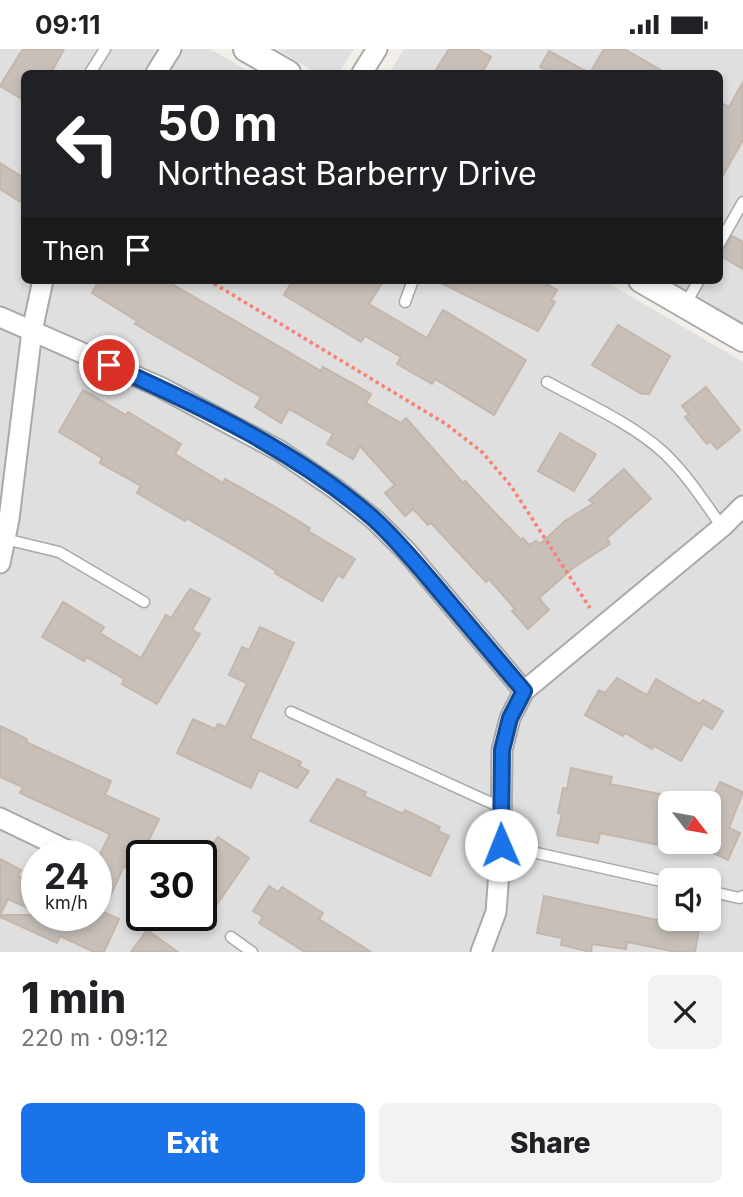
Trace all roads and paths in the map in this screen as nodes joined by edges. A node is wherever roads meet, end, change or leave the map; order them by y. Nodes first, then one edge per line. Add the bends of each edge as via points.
1 (105, 49) edge
2 (171, 49) edge
3 (246, 49) edge
4 (377, 49) edge
5 (92, 70) edge
6 (158, 70) edge
7 (283, 70) edge
8 (364, 70) edge
9 (743, 202) edge
10 (723, 237) edge
11 (42, 284) edge
12 (215, 284) edge
13 (412, 284) edge
14 (649, 284) edge
15 (697, 284) edge
16 (405, 302) dead end
17 (684, 305) junction
18 (0, 317) edge
19 (32, 331) junction
20 (743, 339) edge
21 (547, 382) dead end
22 (743, 506) edge
23 (4, 518) edge
24 (722, 527) junction
25 (5, 539) junction
26 (0, 563) edge
27 (144, 602) dead end
28 (590, 608) dead end
29 (524, 691) junction
30 (291, 712) dead end
31 (500, 807) junction
32 (0, 818) edge
33 (46, 840) edge
34 (501, 845) junction
35 (658, 880) edge
36 (721, 894) edge
37 (743, 896) edge
38 (231, 937) dead end
39 (252, 952) edge
40 (481, 952) edge

1 - 5 lane
2 - 6 street
3 - 7 street
4 - 8 street
9 - 10 lane
11 - 19 street
12 - 28 path via 446,424 482,451
13 - 16 lane
14 - 17 street
15 - 17 lane
17 - 20 street
18 - 19 street
19 - 23 street
19 - 29 street via 160,387 280,451 337,489 407,552
21 - 24 lane via 643,436 664,453
22 - 24 street
23 - 25 street
24 - 29 street
25 - 26 street
25 - 27 lane via 59,552
29 - 31 street via 510,718 502,750
30 - 31 lane
31 - 34 street
32 - 33 street
34 - 35 lane
34 - 40 street via 496,912
36 - 37 lane
38 - 39 lane

